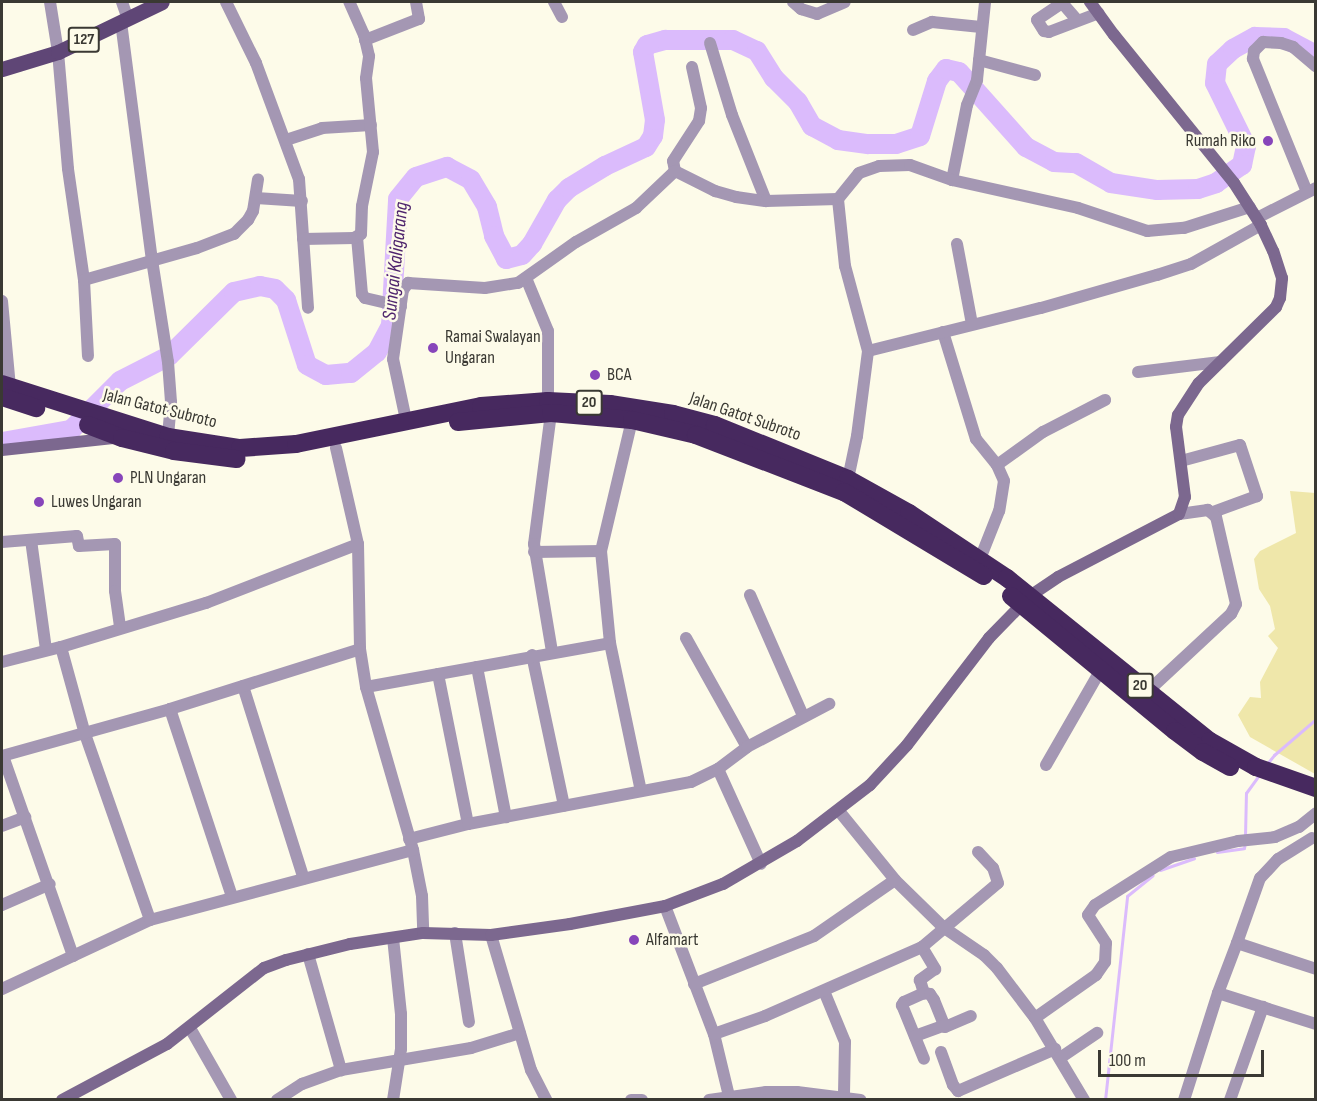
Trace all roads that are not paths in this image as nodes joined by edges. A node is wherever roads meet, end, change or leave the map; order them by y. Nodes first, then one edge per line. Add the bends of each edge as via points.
1 (50, 2) edge
2 (122, 2) edge
3 (162, 2) edge
4 (226, 2) edge
5 (349, 2) edge
6 (416, 2) edge
7 (554, 2) edge
8 (793, 2) edge
9 (845, 2) edge
10 (985, 2) edge
11 (1090, 2) edge
12 (1099, 13) junction
13 (562, 17) dead end
14 (125, 20) junction
15 (1077, 20) dead end
16 (981, 27) junction
17 (913, 30) dead end
18 (365, 40) junction
19 (710, 44) dead end
20 (58, 52) junction
21 (979, 60) junction
22 (1316, 66) edge
23 (692, 67) dead end
24 (2, 69) edge
25 (1035, 75) dead end
26 (371, 125) junction
27 (286, 140) junction
28 (675, 171) junction
29 (258, 178) dead end
30 (952, 180) junction
31 (1313, 191) edge
32 (256, 198) junction
33 (837, 199) junction
34 (302, 201) junction
35 (766, 201) junction
36 (1256, 217) junction
37 (357, 237) junction
38 (303, 239) junction
39 (957, 244) dead end
40 (152, 260) junction
41 (526, 278) junction
42 (84, 279) junction
43 (2, 301) edge
44 (401, 306) junction
45 (308, 308) dead end
46 (972, 324) junction
47 (943, 332) junction
48 (868, 351) junction
49 (88, 356) dead end
50 (1220, 362) junction
51 (1138, 372) dead end
52 (4, 389) edge
53 (1106, 400) dead end
54 (550, 407) junction
55 (54, 408) junction
56 (405, 420) junction
57 (632, 420) junction
58 (168, 437) junction
59 (122, 438) junction
60 (336, 447) junction
61 (2, 450) edge
62 (1181, 461) junction
63 (998, 465) junction
64 (848, 479) junction
65 (1213, 512) junction
66 (1179, 514) junction
67 (31, 540) junction
68 (2, 542) edge
69 (358, 544) junction
70 (601, 551) junction
71 (534, 552) junction
72 (980, 558) junction
73 (750, 595) dead end
74 (1025, 600) junction
75 (120, 628) junction
76 (686, 638) dead end
77 (610, 643) junction
78 (61, 647) junction
79 (360, 649) junction
80 (46, 650) junction
81 (552, 651) junction
82 (532, 655) junction
83 (2, 662) edge
84 (477, 667) junction
85 (1100, 671) junction
86 (438, 674) junction
87 (243, 686) junction
88 (366, 687) junction
89 (1147, 692) junction
90 (829, 704) dead end
91 (170, 709) junction
92 (802, 716) junction
93 (85, 734) junction
94 (747, 747) junction
95 (2, 756) edge
96 (1046, 765) dead end
97 (718, 769) junction
98 (1262, 776) junction
99 (1316, 788) edge
100 (641, 790) junction
101 (1316, 801) edge
102 (564, 806) junction
103 (840, 810) junction
104 (1316, 813) edge
105 (24, 817) junction
106 (506, 817) junction
107 (468, 824) junction
108 (2, 826) edge
109 (1312, 838) dead end
110 (411, 844) junction
111 (978, 852) dead end
112 (760, 864) junction
113 (304, 879) junction
114 (895, 880) junction
115 (50, 884) junction
116 (232, 896) junction
117 (2, 905) edge
118 (665, 906) junction
119 (150, 920) junction
120 (943, 927) junction
121 (423, 933) junction
122 (455, 933) junction
123 (491, 934) junction
124 (393, 938) junction
125 (1237, 943) junction
126 (922, 947) junction
127 (308, 954) junction
128 (73, 956) junction
129 (1316, 969) edge
130 (694, 984) junction
131 (2, 989) edge
132 (824, 991) junction
133 (924, 993) junction
134 (1218, 993) junction
135 (1263, 1007) junction
136 (971, 1016) dead end
137 (1035, 1018) junction
138 (469, 1022) dead end
139 (1316, 1024) edge
140 (945, 1025) junction
141 (190, 1028) junction
142 (520, 1033) junction
143 (1097, 1033) dead end
144 (714, 1034) junction
145 (915, 1036) junction
146 (941, 1052) dead end
147 (1057, 1054) junction
148 (924, 1059) dead end
149 (399, 1062) junction
150 (341, 1070) junction
151 (797, 1096) edge
152 (844, 1096) junction
153 (729, 1098) edge
154 (62, 1100) edge
155 (231, 1100) edge
156 (278, 1100) edge
157 (393, 1100) edge
158 (546, 1100) edge
159 (631, 1100) edge
160 (642, 1100) edge
161 (709, 1100) edge
162 (860, 1100) edge
163 (1084, 1100) edge
164 (1184, 1100) edge
165 (1230, 1100) edge

1 - 20 street
2 - 14 street
3 - 14 main road, 127
4 - 27 street via 256,63
5 - 18 street
6 - 18 street via 419,19
7 - 13 street
8 - 9 street via 817,14
10 - 16 street
11 - 12 street
12 - 15 street
12 - 36 street via 1234,183
14 - 20 main road, 127
14 - 40 street
16 - 17 street via 932,22
16 - 21 street
18 - 26 street
19 - 35 street via 732,116
20 - 24 main road, 127
20 - 42 street via 68,169
21 - 25 street
21 - 30 street
22 - 31 street via 1293,47 1281,43 1263,42 1254,51 1253,59
23 - 28 street via 699,92 699,121 673,161
26 - 27 street via 322,129
26 - 37 street via 372,164 362,206 361,234
27 - 34 street
28 - 35 street via 714,191
28 - 41 street via 642,204 576,242
29 - 32 street
30 - 33 street via 910,165 879,166 859,173
30 - 36 street via 1078,208 1147,231
31 - 36 street
32 - 34 street
32 - 40 street via 248,220 234,234
33 - 35 street
33 - 48 street via 848,284
34 - 38 street
36 - 46 street via 1191,264
36 - 50 street via 1280,268 1280,298 1265,319
37 - 38 street
37 - 44 street via 362,294
38 - 45 street
39 - 46 street
40 - 42 street
40 - 58 street via 168,362
41 - 44 street via 486,288 411,282 403,290
41 - 54 street via 548,331
42 - 49 street
43 - 52 street
44 - 56 street via 393,359
46 - 47 street
47 - 48 street
47 - 63 street via 976,439
48 - 64 street
50 - 51 street
50 - 62 street via 1198,383 1178,415
52 - 55 highway, Jalan Gatot Subroto / 20
53 - 63 street via 1042,432
54 - 56 highway, Jalan Gatot Subroto / 20 via 481,406
54 - 57 highway, Jalan Gatot Subroto / 20
54 - 60 highway, Jalan Gatot Subroto / 20
54 - 64 highway, Jalan Gatot Subroto / 20 via 610,404 702,421 763,442
54 - 71 street
55 - 58 highway, Jalan Gatot Subroto / 20
55 - 59 highway, Jalan Gatot Subroto / 20
56 - 58 highway, Jalan Gatot Subroto / 20 via 264,448
57 - 70 street
57 - 74 highway, Jalan Gatot Subroto / 20 via 710,439 844,492
59 - 60 highway, Jalan Gatot Subroto / 20 via 174,451 239,460
59 - 61 street
60 - 69 street
62 - 65 street via 1240,445 1257,496
62 - 66 street via 1185,497
63 - 72 street via 1004,481 1003,498
64 - 72 highway, Jalan Gatot Subroto / 20
65 - 66 street
65 - 89 street via 1226,553 1235,609
66 - 74 street via 1058,577
67 - 68 street
67 - 75 street via 77,536 79,546 115,544
67 - 80 street
69 - 75 street via 206,603
69 - 79 street
70 - 71 street
70 - 77 street
71 - 81 street
72 - 74 highway, Jalan Gatot Subroto / 20
73 - 92 street
74 - 85 highway, Jalan Gatot Subroto / 20
74 - 89 highway, Jalan Gatot Subroto / 20
74 - 103 street via 989,638 895,759
75 - 78 street
76 - 94 street
77 - 81 street
77 - 100 street
78 - 80 street
78 - 93 street
79 - 87 street
79 - 88 street
80 - 83 street
81 - 82 street
82 - 84 street
82 - 102 street
84 - 86 street
84 - 106 street
85 - 96 street
85 - 98 highway, Jalan Gatot Subroto / 20 via 1203,752
86 - 88 street
86 - 107 street
87 - 91 street
87 - 113 street
88 - 110 street
89 - 98 highway, Jalan Gatot Subroto / 20
90 - 92 street
91 - 93 street
91 - 116 street
92 - 94 street
93 - 95 street
93 - 119 street
94 - 97 street
95 - 105 street
97 - 100 street via 692,782
97 - 112 street
98 - 99 highway, Jalan Gatot Subroto / 20
98 - 101 highway, Jalan Gatot Subroto / 20
100 - 102 street
102 - 106 street
103 - 112 street
103 - 114 street
104 - 137 street via 1287,832 1172,857 1095,905 1088,915 1106,943 1105,962 1096,975
105 - 108 street
105 - 115 street
106 - 107 street
107 - 110 street
109 - 125 street via 1278,860 1260,878
110 - 113 street
110 - 121 street via 422,896
111 - 120 street via 993,868 999,882
112 - 118 street via 723,884
113 - 116 street
114 - 120 street
114 - 130 street via 814,936
115 - 117 street
115 - 128 street
116 - 119 street
118 - 123 street
118 - 130 street
119 - 128 street
120 - 126 street
120 - 137 street via 997,968
121 - 122 street
121 - 124 street
122 - 123 street
122 - 138 street
123 - 142 street
124 - 127 street
124 - 149 street via 401,1014
125 - 129 street
125 - 134 street
126 - 132 street
126 - 133 street via 935,969 920,980
127 - 141 street via 264,968
127 - 150 street
128 - 131 street
130 - 144 street
132 - 144 street
132 - 152 street via 845,1042
133 - 140 street via 934,1000
133 - 145 street via 902,1003
134 - 135 street
134 - 164 street
135 - 139 street
135 - 165 street
136 - 140 street
137 - 147 street
140 - 145 street
141 - 154 street via 141,1060
141 - 155 street
142 - 149 street via 471,1048
142 - 158 street via 531,1070
143 - 147 street
144 - 153 street
145 - 148 street
146 - 147 street via 958,1091
147 - 163 street
149 - 150 street
149 - 157 street
150 - 156 street via 302,1084
151 - 152 street
151 - 153 street
152 - 162 street
153 - 161 street
159 - 160 street

